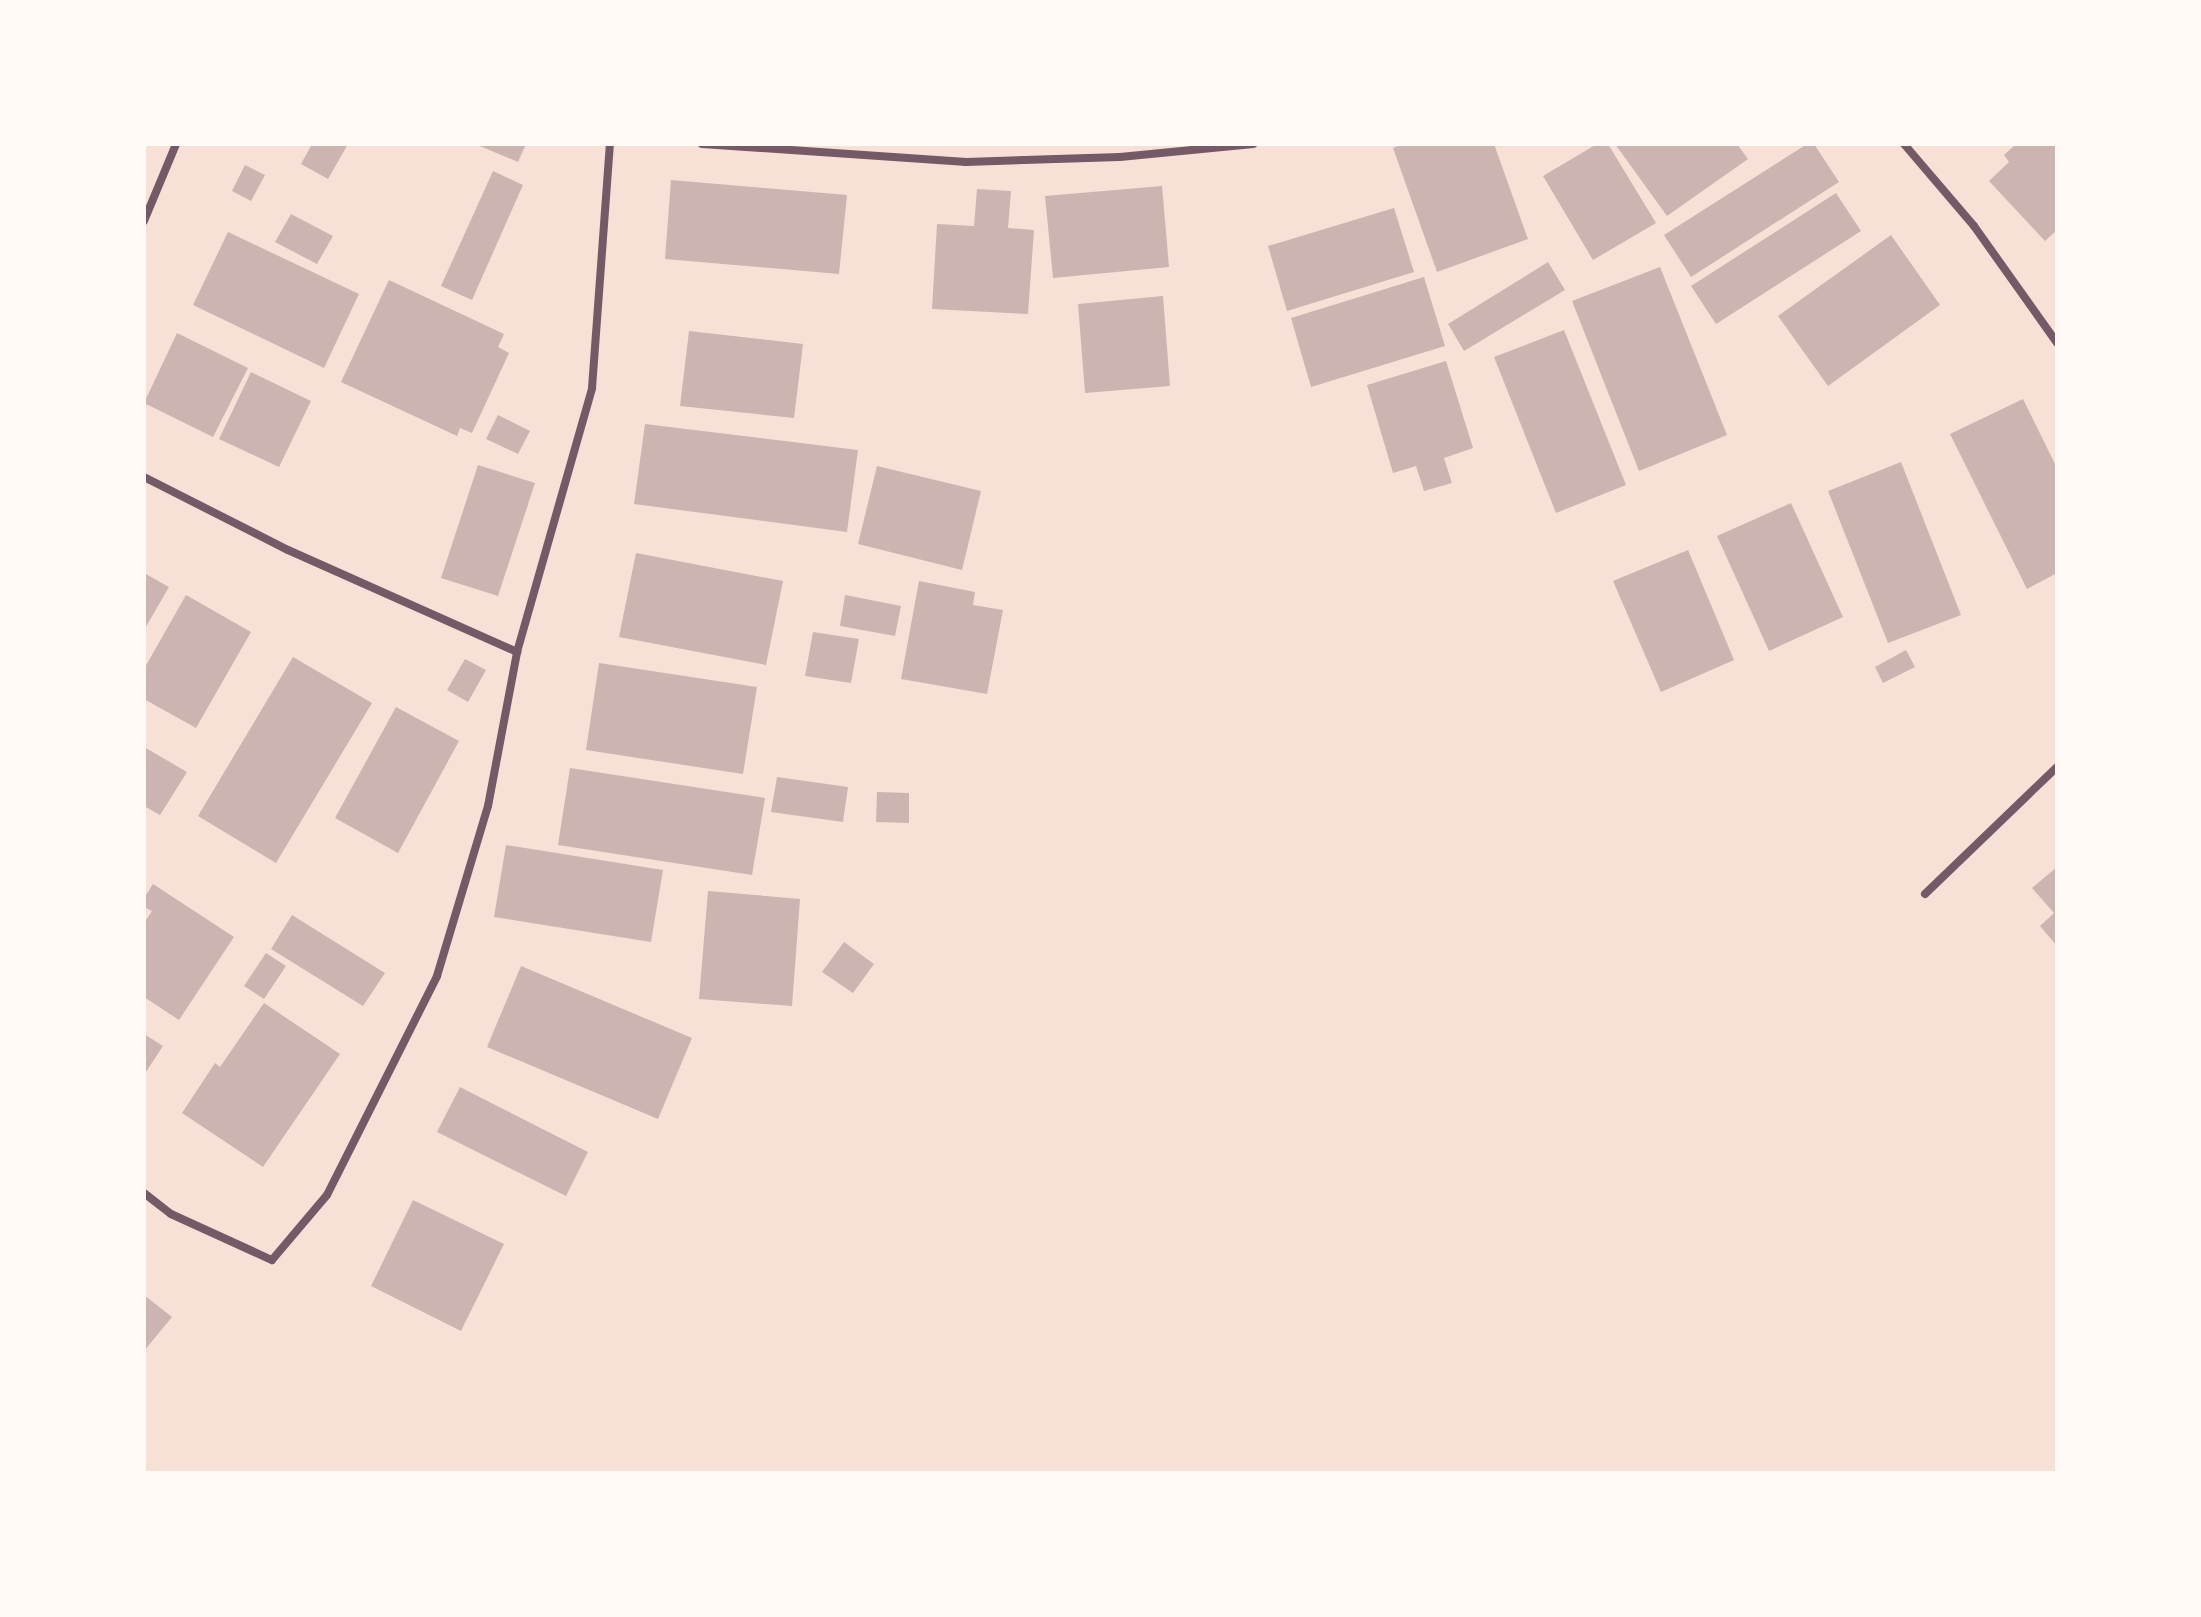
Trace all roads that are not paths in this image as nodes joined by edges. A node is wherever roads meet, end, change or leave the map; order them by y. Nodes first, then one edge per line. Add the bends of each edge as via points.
1 (176, 144) edge
2 (610, 144) edge
3 (702, 144) edge
4 (1253, 144) edge
5 (1904, 144) edge
6 (144, 221) edge
7 (2057, 343) edge
8 (144, 477) edge
9 (517, 652) junction
10 (2057, 767) edge
11 (1925, 894) dead end
12 (144, 1193) edge

1 - 6 street
2 - 9 street via 592,388
3 - 4 street via 966,162 1120,157
5 - 7 street via 1974,226
8 - 9 street via 288,550
9 - 12 street via 488,806 437,976 327,1195 272,1260 171,1214
10 - 11 street

